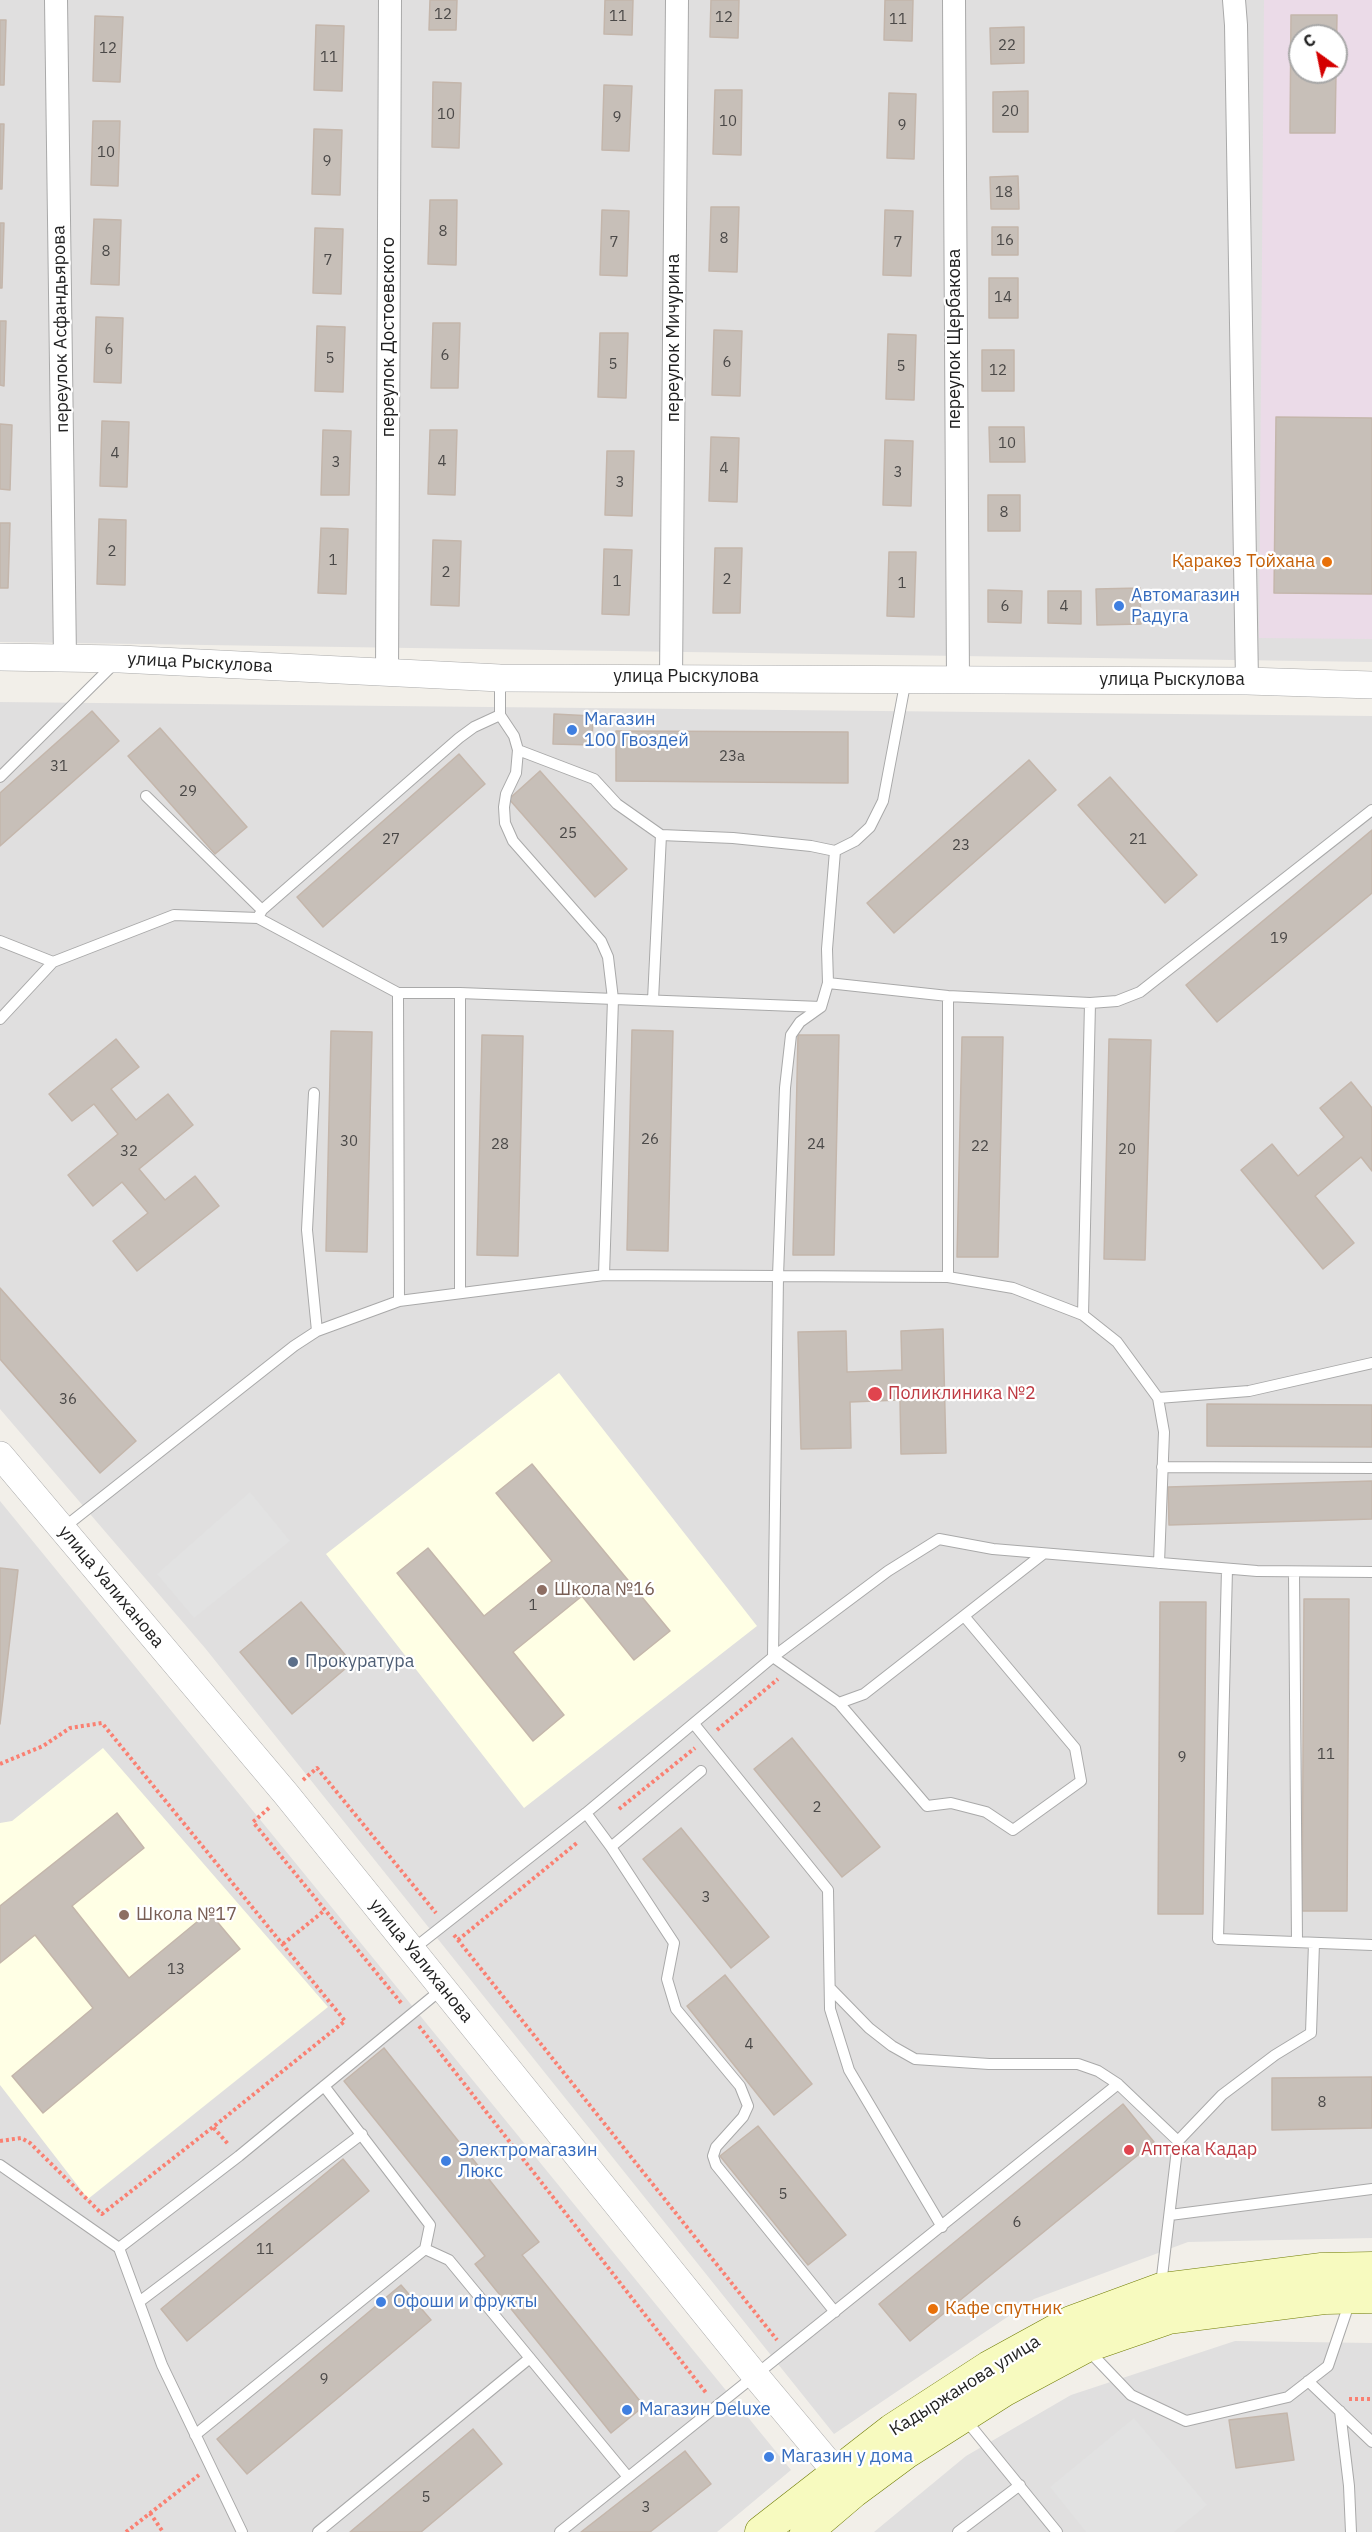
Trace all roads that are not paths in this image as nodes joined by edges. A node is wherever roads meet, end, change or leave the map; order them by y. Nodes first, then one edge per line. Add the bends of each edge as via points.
1 (56, 0) edge
2 (390, 0) edge
3 (677, 0) edge
4 (954, 0) edge
5 (1234, 0) edge
6 (0, 657) edge
7 (65, 658) junction
8 (120, 659) junction
9 (387, 674) junction
10 (671, 677) junction
11 (500, 678) junction
12 (906, 679) junction
13 (958, 679) junction
14 (1247, 681) junction
15 (1372, 685) edge
16 (500, 715) junction
17 (518, 750) junction
18 (0, 777) edge
19 (146, 796) dead end
20 (1372, 810) edge
21 (661, 835) junction
22 (835, 851) junction
23 (260, 914) junction
24 (0, 941) edge
25 (53, 962) junction
26 (828, 983) junction
27 (398, 993) junction
28 (460, 993) junction
29 (948, 996) junction
30 (613, 999) junction
31 (653, 1000) junction
32 (1090, 1003) junction
33 (821, 1007) junction
34 (0, 1019) edge
35 (314, 1093) dead end
36 (604, 1275) junction
37 (778, 1276) junction
38 (948, 1277) junction
39 (460, 1293) junction
40 (399, 1301) junction
41 (1083, 1315) junction
42 (317, 1331) junction
43 (1372, 1363) edge
44 (1158, 1398) junction
45 (4, 1467) edge
46 (1162, 1467) junction
47 (1372, 1468) edge
48 (62, 1528) junction
49 (1043, 1554) junction
50 (1159, 1563) junction
51 (1227, 1569) junction
52 (1294, 1572) junction
53 (1372, 1572) edge
54 (964, 1616) junction
55 (773, 1658) junction
56 (839, 1703) junction
57 (694, 1724) junction
58 (701, 1771) dead end
59 (586, 1813) junction
60 (611, 1847) junction
61 (1297, 1942) junction
62 (1314, 1943) junction
63 (1372, 1945) edge
64 (411, 1950) junction
65 (830, 1988) junction
66 (442, 1989) junction
67 (1118, 2084) junction
68 (324, 2086) junction
69 (362, 2134) junction
70 (1178, 2141) junction
71 (0, 2165) edge
72 (1372, 2190) edge
73 (1170, 2215) junction
74 (942, 2226) junction
75 (119, 2248) junction
76 (425, 2249) junction
77 (1359, 2283) edge
78 (1161, 2289) junction
79 (139, 2302) junction
80 (835, 2312) junction
81 (1085, 2347) junction
82 (530, 2358) junction
83 (754, 2374) junction
84 (1308, 2381) junction
85 (1340, 2411) junction
86 (963, 2416) junction
87 (195, 2435) junction
88 (1372, 2442) edge
89 (628, 2477) junction
90 (845, 2481) junction
91 (1020, 2486) junction
92 (242, 2532) edge
93 (318, 2532) edge
94 (560, 2532) edge
95 (761, 2532) edge
96 (806, 2532) edge
97 (958, 2532) edge
98 (1057, 2532) edge
99 (1351, 2532) edge

1 - 7 street, переулок Асфандьярова
2 - 9 street, переулок Достоевского
3 - 10 street, переулок Мичурина
4 - 13 street, переулок Щербакова
5 - 14 street
6 - 7 street, улица Рыскулова
7 - 8 street, улица Рыскулова
8 - 9 street, улица Рыскулова
8 - 18 lane
9 - 11 street, улица Рыскулова
10 - 11 street, улица Рыскулова
10 - 12 street, улица Рыскулова
11 - 16 lane
12 - 13 street, улица Рыскулова
12 - 22 lane via 883,801 870,827 855,841
13 - 14 street, улица Рыскулова
14 - 15 street, улица Рыскулова
16 - 17 lane
16 - 23 lane via 459,738
17 - 21 lane via 594,779 617,804
17 - 30 lane via 516,773 506,794 505,823 513,841 602,941
19 - 23 lane
20 - 32 lane via 1140,992 1117,1001
21 - 22 lane via 744,839
21 - 31 lane
22 - 26 lane
23 - 25 lane via 174,915
23 - 27 lane
24 - 25 lane
25 - 34 lane
26 - 29 lane
26 - 33 lane
27 - 28 lane
27 - 40 lane
28 - 30 lane
28 - 39 lane
29 - 32 lane
29 - 38 lane
30 - 31 lane
30 - 36 lane
31 - 33 lane
32 - 41 lane
33 - 37 lane via 800,1022 791,1035 785,1088
35 - 42 lane via 307,1230
36 - 37 lane
36 - 39 lane
37 - 38 lane
37 - 55 lane
38 - 41 lane via 1013,1288
39 - 40 lane
40 - 42 lane
41 - 44 lane via 1117,1342
42 - 48 lane
43 - 44 lane via 1249,1391
44 - 46 lane via 1164,1432
45 - 48 street, улица Уалиханова
46 - 47 lane
46 - 50 lane
48 - 64 street, улица Уалиханова via 286,1794
49 - 50 lane
49 - 54 lane
49 - 55 lane via 939,1539
50 - 51 lane
51 - 52 lane
51 - 61 lane via 1218,1939
52 - 53 lane
52 - 61 lane
54 - 56 lane via 864,1694
54 - 56 lane via 1075,1748 1081,1781 1013,1830 986,1812 951,1803 927,1806
55 - 56 lane
55 - 57 lane
57 - 59 lane
57 - 65 lane via 828,1890
58 - 60 lane
59 - 60 lane
59 - 64 lane
60 - 80 lane via 674,1943 667,1979 676,2009 740,2086 748,2106 716,2147 716,2165
61 - 62 lane
62 - 63 lane
62 - 70 lane via 1311,2033 1222,2095
64 - 66 street, улица Уалиханова
65 - 67 lane via 869,2028 915,2059 1078,2064
65 - 74 lane via 830,2009 849,2070
66 - 68 lane
66 - 83 street, улица Уалиханова
67 - 70 lane
67 - 74 lane
68 - 69 lane
68 - 75 lane
69 - 76 lane via 430,2225
69 - 79 lane
70 - 73 lane
71 - 75 lane
72 - 73 lane
73 - 78 lane
74 - 80 lane
75 - 79 lane
76 - 82 lane via 449,2260
76 - 87 lane
77 - 78 main road, Кадыржанова улица via 1320,2269
77 - 81 main road, Кадыржанова улица via 1326,2298 1169,2318
77 - 84 lane via 1328,2366
78 - 90 main road, Кадыржанова улица via 1071,2322 989,2367 892,2430
79 - 87 lane via 162,2365
80 - 83 lane
81 - 84 lane via 1131,2395 1186,2421 1288,2397
81 - 86 main road, Кадыржанова улица
82 - 89 lane
82 - 93 lane
83 - 89 lane
83 - 90 street, улица Уалиханова
84 - 85 lane
85 - 88 lane
85 - 99 lane
86 - 90 main road, Кадыржанова улица via 906,2452
86 - 91 lane
87 - 92 lane
89 - 94 lane
90 - 95 main road, Кадыржанова улица
90 - 96 main road, Кадыржанова улица
91 - 97 lane
91 - 98 lane

